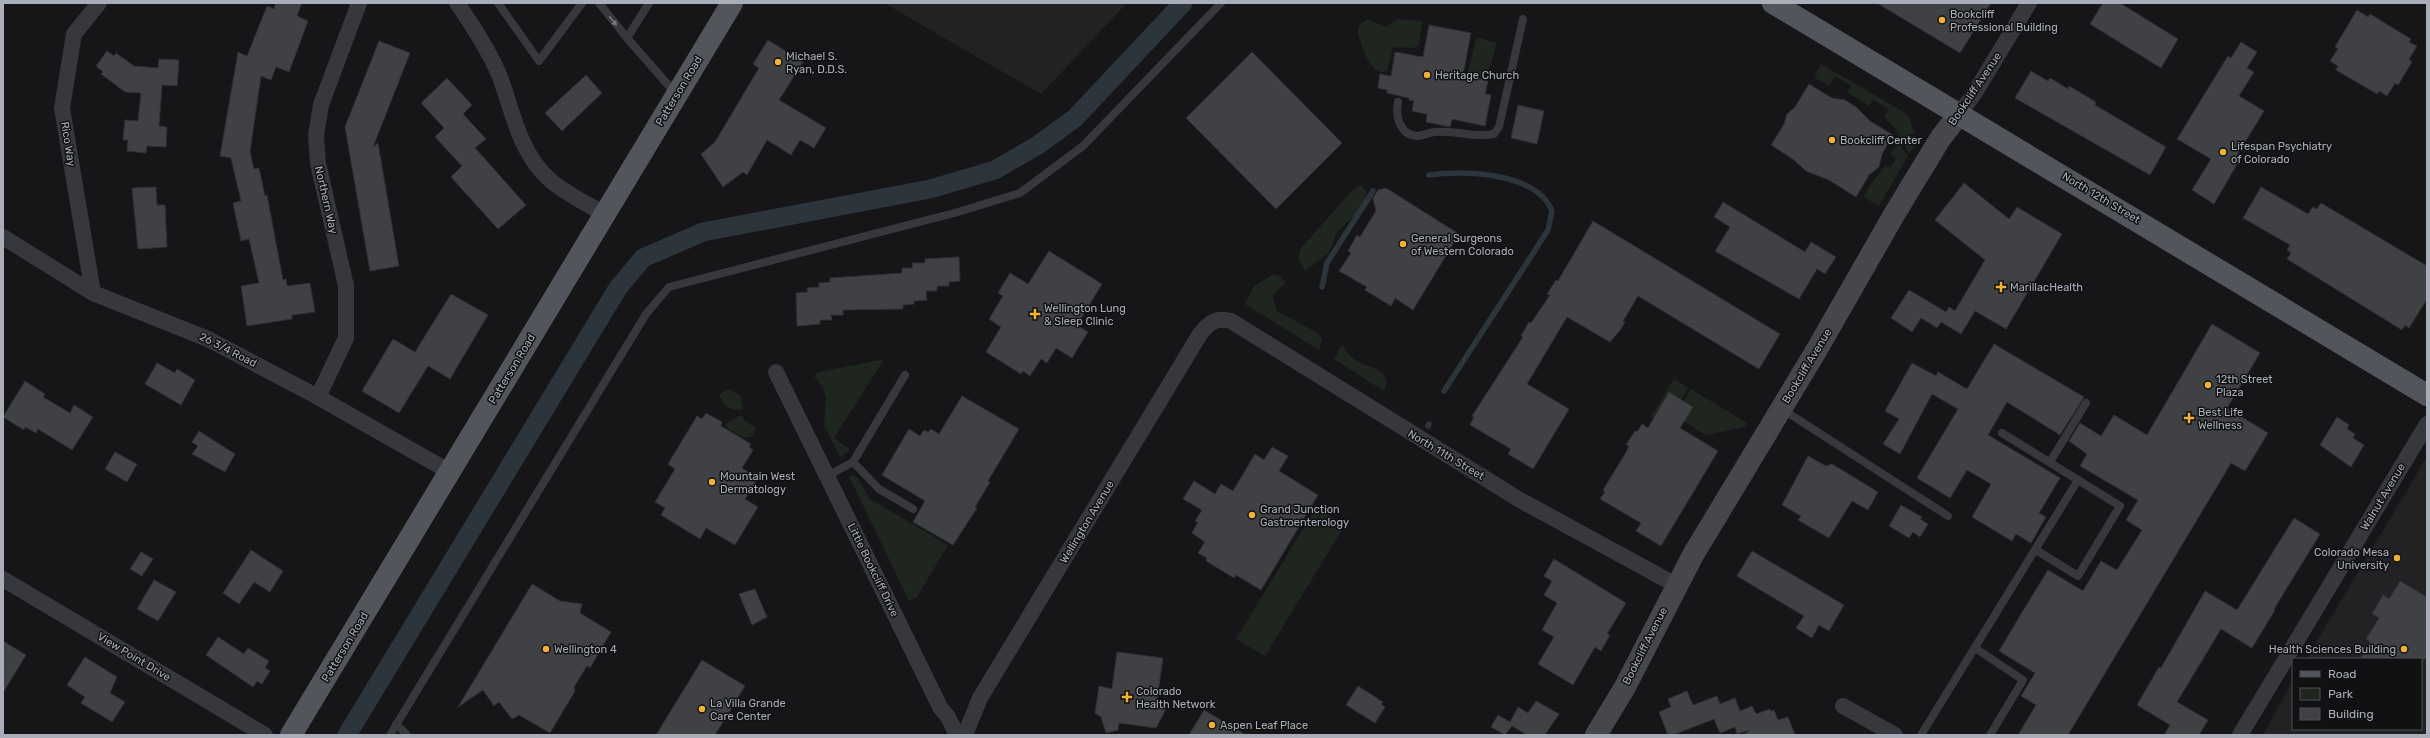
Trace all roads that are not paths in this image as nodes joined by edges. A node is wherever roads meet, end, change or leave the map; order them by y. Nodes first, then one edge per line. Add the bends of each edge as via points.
1 (99, 3) edge
2 (359, 3) edge
3 (457, 3) edge
4 (498, 3) edge
5 (582, 3) edge
6 (599, 3) edge
7 (649, 3) edge
8 (732, 3) edge
9 (1222, 3) edge
10 (1774, 3) edge
11 (2029, 3) edge
12 (1523, 19) dead end
13 (627, 38) junction
14 (677, 94) junction
15 (1398, 102) dead end
16 (1959, 114) junction
17 (605, 214) junction
18 (3, 237) edge
19 (93, 293) junction
20 (1221, 318) joint
21 (776, 372) dead end
22 (905, 375) dead end
23 (2427, 395) edge
24 (318, 397) junction
25 (2086, 403) dead end
26 (1781, 409) junction
27 (2427, 424) edge
28 (2002, 433) dead end
29 (853, 462) junction
30 (2050, 462) junction
31 (450, 472) junction
32 (828, 476) junction
33 (2078, 480) junction
34 (913, 509) dead end
35 (1948, 516) dead end
36 (2036, 550) junction
37 (3, 579) edge
38 (1676, 585) junction
39 (1975, 648) junction
40 (1843, 706) dead end
41 (396, 724) junction
42 (265, 735) edge
43 (291, 735) edge
44 (390, 735) edge
45 (407, 735) edge
46 (957, 735) edge
47 (965, 735) edge
48 (1596, 735) edge
49 (1895, 735) edge
50 (1921, 735) edge
51 (1990, 735) edge
52 (2240, 735) edge

1 - 19 street, Rico Way via 74,34 62,108
2 - 24 street, Northern Way via 321,105 316,135 318,164 346,286 346,338
3 - 17 street via 475,28 499,76 530,156 550,180
4 - 5 lane via 539,61
6 -> 13 lane
7 - 13 lane
8 - 14 main road, Patterson Road
9 - 41 lane via 1083,146 1020,193 958,212 669,287 646,314
10 - 16 main road, North 12th Street
11 - 16 street, Bookcliff Avenue via 1974,94
12 - 15 lane via 1499,127 1494,134 1476,136 1436,132 1416,136 1406,132 1398,121
13 - 14 lane
14 - 17 main road, Patterson Road
16 - 23 main road, North 12th Street
16 - 26 street, Bookcliff Avenue via 1940,139 1895,213
17 - 31 main road, Patterson Road
18 - 19 street, 26 3/4 Road
19 - 24 street, 26 3/4 Road via 208,339
20 - 38 street, North 11th Street via 1231,321 1520,500
20 - 47 street, Wellington Avenue via 1209,323 1200,334 980,698
21 - 32 street, Little Bookcliff Drive
22 - 29 lane
24 - 31 street, 26 3/4 Road
25 - 30 lane
26 - 35 lane
26 - 38 street, Bookcliff Avenue
27 - 52 street, Walnut Avenue
28 - 30 lane
29 - 32 lane
29 - 34 lane via 879,489
30 - 33 lane
31 - 43 main road, Patterson Road
32 - 46 street, Little Bookcliff Drive via 940,707
33 - 36 lane
33 - 36 lane via 2120,506 2078,576
36 - 39 lane
37 - 42 street, View Point Drive
38 - 48 street, Bookcliff Avenue via 1642,654
39 - 50 lane
39 - 51 lane via 2023,680
40 - 49 street
41 - 44 lane
41 - 45 lane

